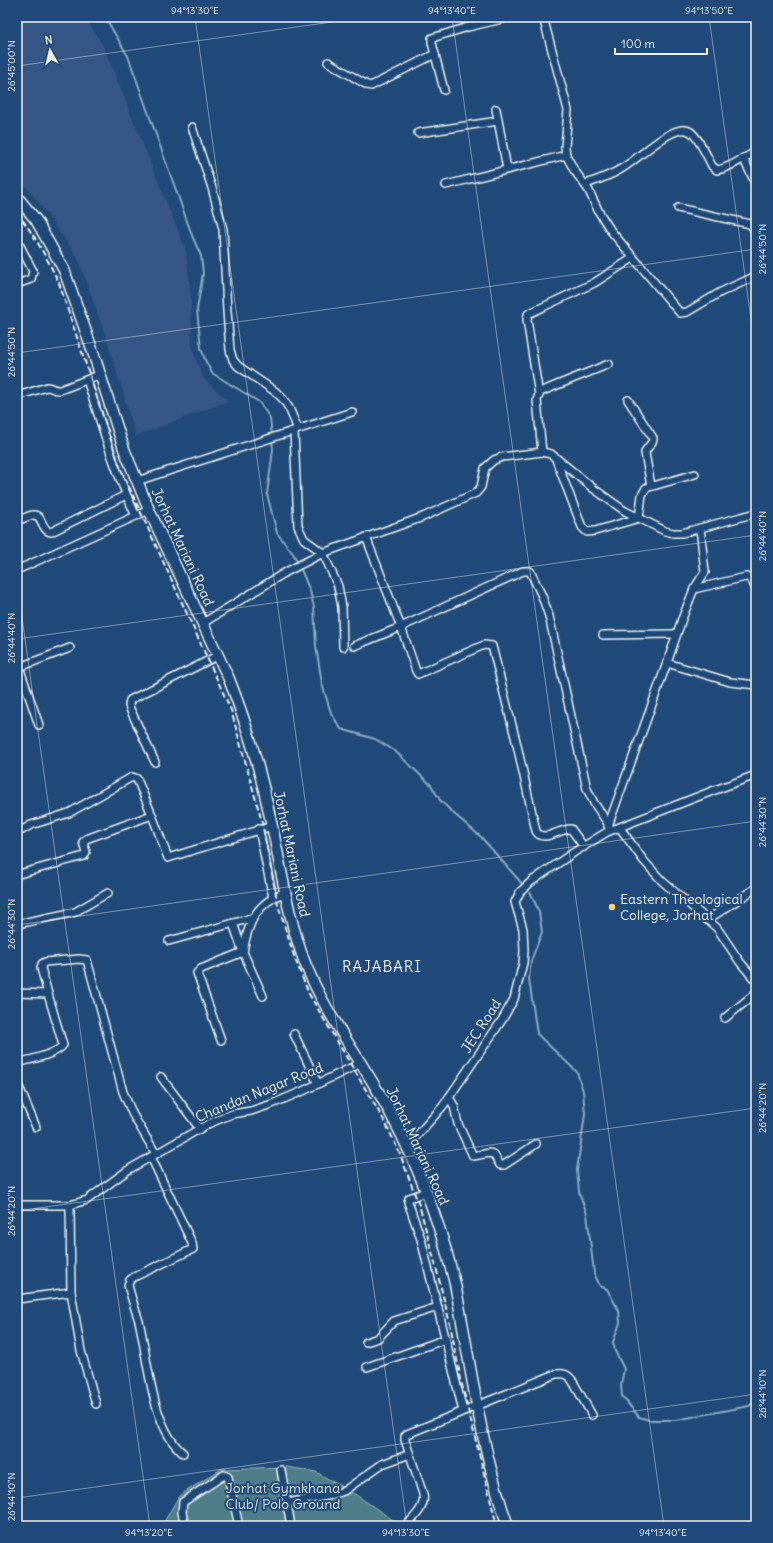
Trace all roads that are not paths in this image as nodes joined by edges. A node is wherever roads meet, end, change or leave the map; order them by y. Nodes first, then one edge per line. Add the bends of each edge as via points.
1 (511, 17) edge
2 (543, 17) edge
3 (435, 54) junction
4 (328, 62) dead end
5 (444, 90) dead end
6 (496, 109) dead end
7 (498, 121) junction
8 (192, 127) dead end
9 (418, 133) dead end
10 (756, 152) edge
11 (566, 155) junction
12 (743, 158) junction
13 (506, 169) junction
14 (586, 184) junction
15 (756, 184) edge
16 (446, 185) dead end
17 (17, 197) edge
18 (678, 208) dead end
19 (756, 236) edge
20 (17, 240) edge
21 (633, 258) junction
22 (756, 276) edge
23 (17, 284) edge
24 (609, 364) dead end
25 (99, 375) junction
26 (87, 380) junction
27 (538, 395) junction
28 (17, 396) edge
29 (628, 400) dead end
30 (352, 412) dead end
31 (293, 431) junction
32 (542, 452) junction
33 (555, 457) junction
34 (695, 474) dead end
35 (137, 481) junction
36 (651, 486) junction
37 (126, 495) junction
38 (149, 510) junction
39 (756, 513) edge
40 (136, 516) junction
41 (639, 518) junction
42 (17, 521) edge
43 (700, 528) junction
44 (366, 537) junction
45 (323, 553) junction
46 (17, 570) edge
47 (756, 589) edge
48 (694, 590) junction
49 (203, 623) junction
50 (401, 627) junction
51 (676, 634) junction
52 (603, 635) dead end
53 (354, 646) dead end
54 (343, 647) dead end
55 (70, 648) dead end
56 (218, 656) junction
57 (667, 663) junction
58 (18, 668) edge
59 (756, 685) edge
60 (39, 725) dead end
61 (155, 762) dead end
62 (756, 775) edge
63 (152, 815) junction
64 (609, 824) junction
65 (272, 826) junction
66 (620, 828) junction
67 (259, 829) junction
68 (607, 832) junction
69 (17, 833) edge
70 (584, 847) junction
71 (19, 874) dead end
72 (756, 888) edge
73 (286, 892) junction
74 (108, 893) dead end
75 (273, 898) junction
76 (252, 918) junction
77 (707, 920) junction
78 (233, 923) junction
79 (17, 924) edge
80 (169, 941) dead end
81 (243, 952) junction
82 (756, 981) edge
83 (756, 992) edge
84 (17, 994) edge
85 (48, 994) junction
86 (263, 996) dead end
87 (725, 1018) dead end
88 (294, 1034) dead end
89 (221, 1040) dead end
90 (17, 1063) edge
91 (361, 1063) junction
92 (161, 1076) dead end
93 (17, 1082) edge
94 (318, 1084) junction
95 (449, 1097) junction
96 (36, 1127) dead end
97 (200, 1129) junction
98 (536, 1144) dead end
99 (406, 1148) junction
100 (154, 1156) junction
101 (426, 1192) junction
102 (17, 1205) edge
103 (70, 1206) junction
104 (71, 1292) junction
105 (17, 1300) edge
106 (438, 1307) junction
107 (446, 1339) junction
108 (366, 1342) dead end
109 (367, 1366) dead end
110 (96, 1404) dead end
111 (476, 1406) junction
112 (463, 1411) junction
113 (592, 1415) dead end
114 (183, 1453) dead end
115 (410, 1454) junction
116 (280, 1470) dead end
117 (287, 1503) junction
118 (185, 1526) edge
119 (239, 1526) edge
120 (291, 1526) edge
121 (406, 1526) edge
122 (508, 1526) edge

1 - 3 street via 435,36 431,40
2 - 11 street via 568,110
3 - 4 street via 371,86
3 - 5 street
6 - 7 street
7 - 9 street
7 - 13 street
8 - 31 street via 224,229 227,311 233,360 283,399
10 - 12 street
11 - 13 street
11 - 14 street
12 - 14 street via 717,170 712,166 694,134 684,129 669,134 628,165
12 - 15 street
13 - 16 street
14 - 21 street via 604,220
17 - 25 highway, Jorhat Mariani Road via 36,220 64,270
18 - 19 street via 750,224
20 - 23 street via 33,271 31,280
21 - 22 street via 680,313 687,312 721,292
21 - 27 street via 594,283 528,314
24 - 27 street
25 - 26 street
25 - 35 highway, Jorhat Mariani Road
26 - 28 street via 60,390 47,387
26 - 37 street
27 - 32 street
29 - 36 street via 654,438 645,453
30 - 31 street
31 - 35 street
31 - 45 street via 298,526 304,539
32 - 33 street
32 - 44 street via 494,460 485,468 481,486 476,493 434,513
33 - 41 street via 603,496
33 - 41 street via 585,531 595,531
34 - 36 street
35 - 38 highway, Jorhat Mariani Road
36 - 41 street via 643,492
37 - 40 street
37 - 42 street via 51,532 44,529 39,518 33,515
38 - 40 street
38 - 49 highway, Jorhat Mariani Road
39 - 43 street
40 - 46 street
41 - 43 street via 673,533
43 - 48 street via 705,572
44 - 45 street
44 - 50 street
45 - 49 street via 286,572
45 - 54 street via 342,600
47 - 48 street via 746,576
48 - 51 street
49 - 56 highway, Jorhat Mariani Road
50 - 53 street
50 - 64 street via 523,571 530,571 549,616 587,789
50 - 70 street via 418,674 484,645 492,646 536,831 542,837 546,837 571,829
51 - 52 street
51 - 57 street
55 - 58 street
56 - 61 street via 130,700 130,709
56 - 65 highway, Jorhat Mariani Road via 247,727
57 - 59 street via 730,682
57 - 64 street
58 - 60 street
62 - 66 street, JEC Road
63 - 67 street via 168,858
63 - 69 street via 137,779 132,777 69,813 31,825
63 - 71 street via 86,839 83,842 86,852 84,856
64 - 68 street
65 - 67 street
65 - 73 highway, Jorhat Mariani Road
66 - 68 street, JEC Road
66 - 77 street via 662,881
67 - 75 street
68 - 70 street, JEC Road
70 - 95 street, JEC Road via 532,881 520,892 515,902 523,929 524,951 514,999
72 - 77 street
73 - 75 street
73 - 91 highway, Jorhat Mariani Road via 305,963 331,1014
74 - 79 street via 75,912
75 - 76 street
76 - 78 street
76 - 81 street
77 - 82 street via 717,928
78 - 80 street
78 - 81 street
81 - 86 street
81 - 89 street via 197,973
83 - 87 street
84 - 85 street
85 - 90 street via 62,1045 60,1050
85 - 100 street via 42,964 87,960 125,1097
88 - 94 street
91 - 94 street, Chandan Nagar Road
91 - 99 highway, Jorhat Mariani Road
92 - 97 street
93 - 96 street
94 - 97 street, Chandan Nagar Road via 272,1104 225,1117
95 - 98 street via 473,1156 490,1153 500,1165 504,1165
95 - 99 street, JEC Road via 430,1123
97 - 100 street, Chandan Nagar Road
99 - 101 highway, Jorhat Mariani Road
100 - 103 street, Chandan Nagar Road via 121,1174 87,1200
100 - 114 street via 193,1249 134,1277 128,1285 139,1320 156,1405 170,1438
101 - 106 street via 409,1198 408,1202 421,1239
101 - 111 highway, Jorhat Mariani Road via 442,1236 455,1284
102 - 103 street, Chandan Nagar Road
103 - 104 street
104 - 105 street
104 - 110 street via 81,1351
106 - 107 street
106 - 108 street via 394,1321 378,1338
107 - 109 street
107 - 112 street
111 - 112 street
111 - 113 street via 561,1373 568,1375 572,1380
111 - 122 highway, Jorhat Mariani Road
112 - 115 street via 405,1436 404,1440
115 - 117 street via 382,1464 344,1491
115 - 121 street via 424,1503
116 - 117 street
117 - 120 street
118 - 119 street via 183,1502 224,1475 228,1477

